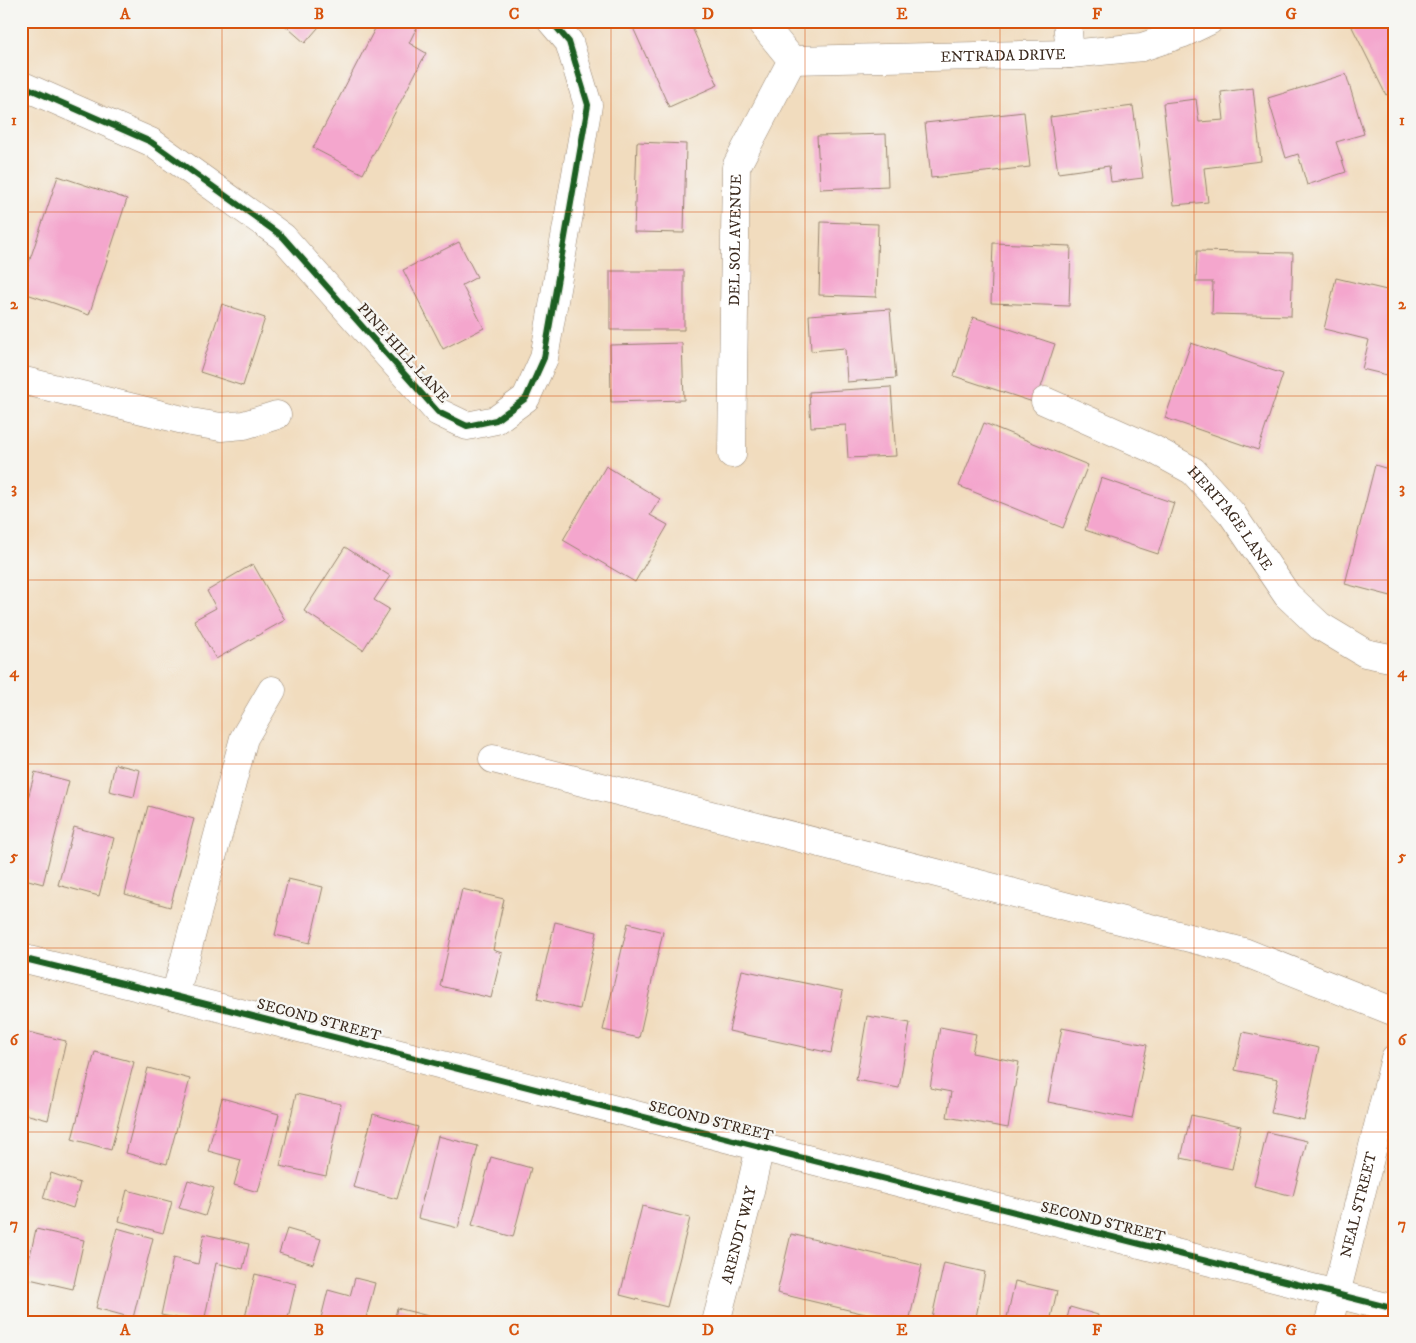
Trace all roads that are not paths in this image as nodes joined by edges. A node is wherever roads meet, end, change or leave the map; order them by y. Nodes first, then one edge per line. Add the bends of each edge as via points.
1 (552, 21) edge
2 (760, 21) edge
3 (1068, 21) edge
4 (1209, 21) edge
5 (1070, 54) junction
6 (792, 60) junction
7 (21, 86) edge
8 (21, 380) edge
9 (1045, 401) dead end
10 (277, 415) dead end
11 (732, 454) dead end
12 (1395, 659) edge
13 (272, 690) dead end
14 (493, 760) dead end
15 (21, 958) edge
16 (175, 996) junction
17 (1395, 1012) edge
18 (1395, 1058) edge
19 (760, 1147) junction
20 (1337, 1294) junction
21 (1395, 1309) edge
22 (716, 1322) edge
23 (1330, 1322) edge

1 - 7 street, PINE HILL LANE via 569,42 588,105 544,358 526,398 496,420 467,426 438,412 283,237 151,142
2 - 6 street
3 - 5 street
4 - 5 street, ENTRADA DRIVE via 1142,47
5 - 6 street, ENTRADA DRIVE
6 - 11 street, DEL SOL AVENUE via 736,167
8 - 10 street via 220,427 244,425
9 - 12 street, HERITAGE LANE via 1193,470 1232,514 1287,595 1320,626 1365,653
13 - 16 street via 244,738
14 - 17 street via 1244,952
15 - 16 street, SECOND STREET
16 - 19 street, SECOND STREET
18 - 20 street, NEAL STREET
19 - 20 street, SECOND STREET
19 - 22 street, ARENDT WAY
20 - 21 street, SECOND STREET
20 - 23 street, NEAL STREET

